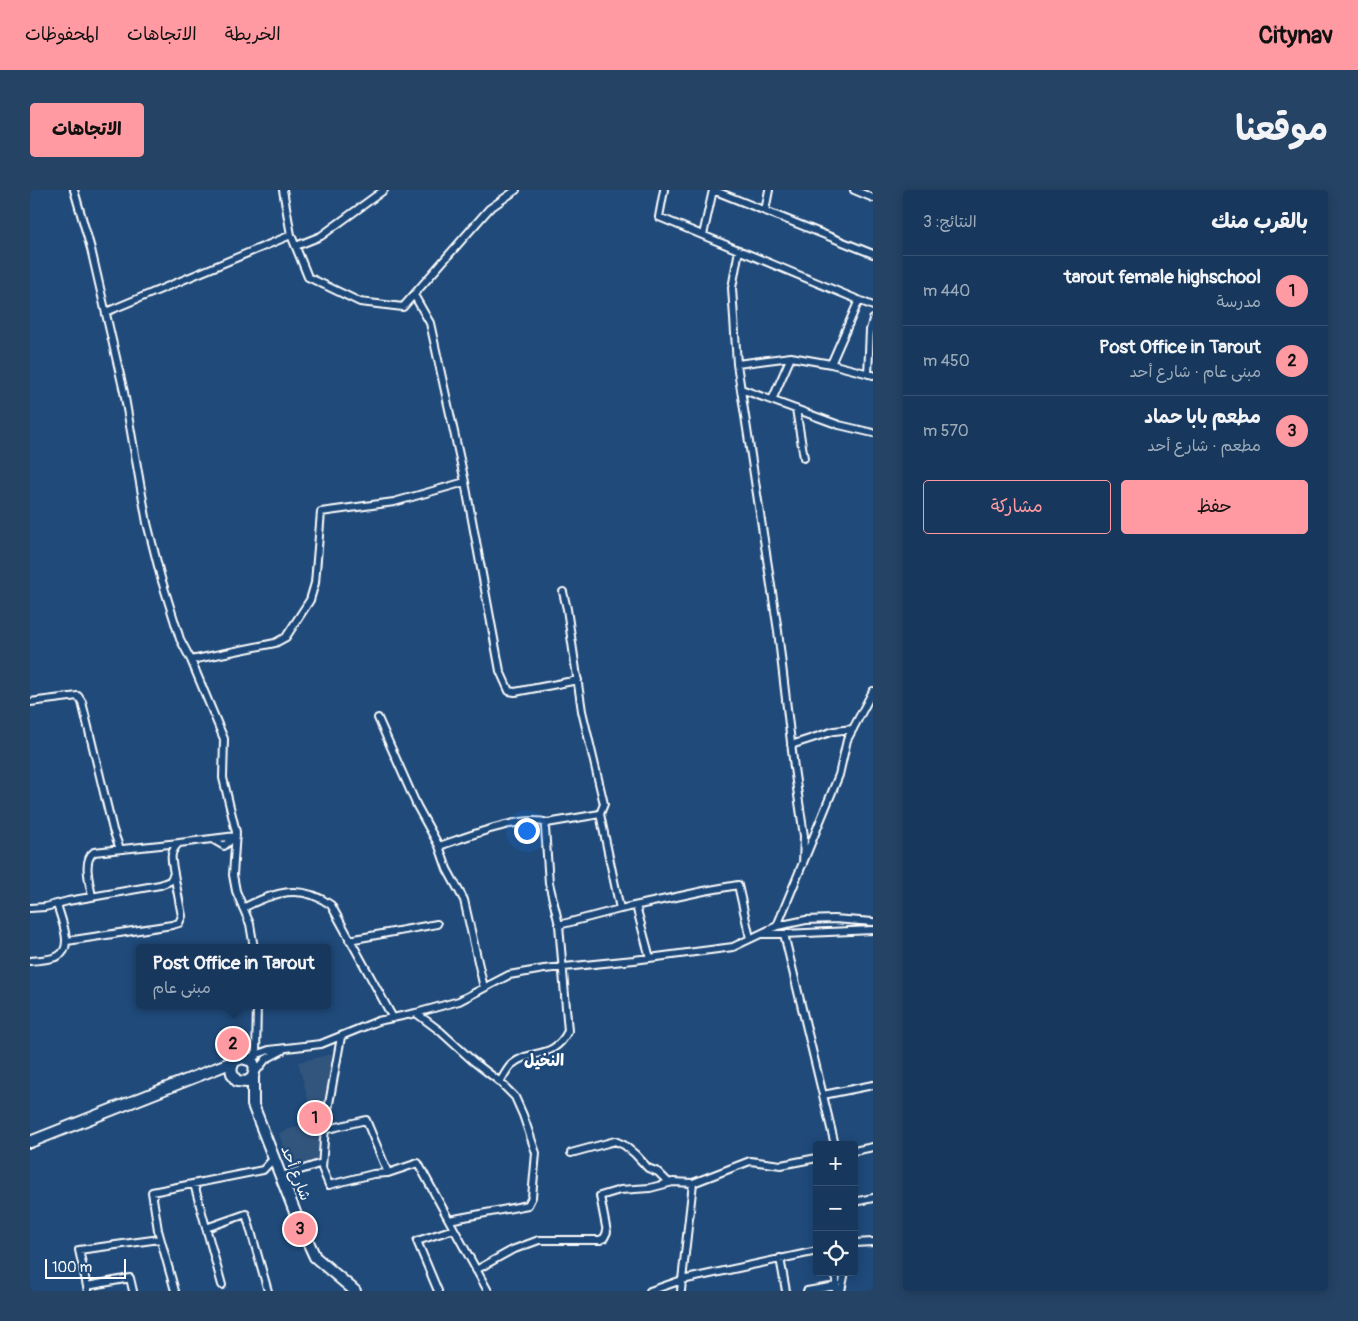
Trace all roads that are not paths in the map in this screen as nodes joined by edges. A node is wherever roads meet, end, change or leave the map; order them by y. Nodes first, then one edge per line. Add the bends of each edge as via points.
1 (74, 190) edge
2 (283, 190) edge
3 (384, 190) edge
4 (516, 190) edge
5 (664, 190) edge
6 (713, 190) edge
7 (769, 190) edge
8 (854, 190) edge
9 (873, 198) edge
10 (765, 211) junction
11 (291, 235) junction
12 (704, 235) junction
13 (296, 246) junction
14 (739, 250) junction
15 (873, 253) edge
16 (414, 295) junction
17 (859, 300) junction
18 (873, 306) edge
19 (106, 312) junction
20 (873, 319) edge
21 (791, 357) junction
22 (737, 364) junction
23 (831, 364) junction
24 (870, 375) edge
25 (741, 389) junction
26 (772, 400) junction
27 (796, 409) junction
28 (873, 432) edge
29 (804, 458) dead end
30 (465, 482) junction
31 (563, 592) dead end
32 (191, 660) junction
33 (578, 680) junction
34 (873, 691) edge
35 (30, 702) edge
36 (378, 718) dead end
37 (853, 729) junction
38 (791, 745) junction
39 (600, 814) junction
40 (547, 823) junction
41 (236, 836) junction
42 (179, 843) junction
43 (439, 846) junction
44 (120, 849) junction
45 (803, 864) junction
46 (174, 874) junction
47 (92, 897) junction
48 (57, 904) junction
49 (636, 906) junction
50 (30, 908) edge
51 (243, 908) junction
52 (620, 909) junction
53 (873, 922) edge
54 (437, 924) dead end
55 (559, 925) junction
56 (777, 926) junction
57 (873, 930) edge
58 (759, 934) junction
59 (784, 934) junction
60 (750, 938) junction
61 (66, 940) junction
62 (349, 940) junction
63 (253, 944) edge
64 (650, 958) junction
65 (30, 961) edge
66 (562, 968) junction
67 (484, 988) junction
68 (257, 1009) edge
69 (416, 1013) junction
70 (393, 1018) junction
71 (341, 1037) junction
72 (256, 1042) junction
73 (287, 1048) junction
74 (269, 1050) junction
75 (245, 1057) junction
76 (255, 1072) junction
77 (201, 1075) junction
78 (234, 1078) junction
79 (500, 1082) junction
80 (873, 1085) edge
81 (823, 1095) junction
82 (254, 1105) junction
83 (324, 1130) junction
84 (834, 1141) edge
85 (30, 1142) edge
86 (873, 1147) edge
87 (858, 1150) edge
88 (571, 1153) dead end
89 (274, 1158) junction
90 (813, 1159) edge
91 (322, 1164) junction
92 (388, 1173) junction
93 (282, 1176) junction
94 (669, 1183) junction
95 (693, 1183) junction
96 (194, 1184) junction
97 (873, 1198) edge
98 (858, 1201) edge
99 (449, 1220) junction
100 (206, 1228) junction
101 (454, 1229) junction
102 (160, 1238) junction
103 (873, 1242) edge
104 (858, 1243) edge
105 (813, 1252) edge
106 (780, 1258) junction
107 (476, 1270) junction
108 (836, 1276) edge
109 (843, 1276) edge
110 (682, 1280) junction
111 (222, 1285) dead end
112 (88, 1288) edge
113 (837, 1290) edge
114 (133, 1291) edge
115 (175, 1291) edge
116 (268, 1291) edge
117 (355, 1291) edge
118 (438, 1291) edge
119 (488, 1291) edge
120 (650, 1291) edge
121 (681, 1291) edge
122 (786, 1291) edge
123 (807, 1291) edge

1 - 19 street
2 - 11 street
3 - 13 street via 321,236
4 - 16 street via 489,209
5 - 12 street via 659,217
6 - 10 street
6 - 12 street
7 - 10 street
8 - 9 street
10 - 15 street
11 - 13 street
11 - 19 street
12 - 14 street
13 - 16 street via 308,277 360,302 403,307
14 - 17 street
14 - 22 street via 732,288
16 - 30 street via 430,323
17 - 18 street
17 - 23 street
19 - 32 street via 149,532 180,639
20 - 24 street
21 - 22 street
21 - 23 street
21 - 26 street
22 - 25 street
23 - 24 street
25 - 26 street
25 - 38 street via 778,631
26 - 27 street
27 - 28 street via 838,425
27 - 29 street
30 - 32 street via 394,502 321,512 315,583 310,600 286,637 274,643
30 - 33 street via 500,671 509,691
31 - 33 street
32 - 41 street via 224,739 223,778
33 - 39 street via 588,740 604,804
34 - 37 street
35 - 44 street via 78,696 82,702
36 - 43 street via 417,806
37 - 38 street via 834,731
37 - 45 street via 847,740 839,775
38 - 45 street via 804,836
39 - 40 street
39 - 52 street
40 - 43 street via 514,823
40 - 55 street via 549,883
41 - 42 street
41 - 51 street via 233,875
42 - 44 street
42 - 46 street via 171,857
43 - 67 street via 464,900
44 - 47 street via 94,852 90,856 87,862
45 - 56 street
46 - 47 street via 170,881 160,885
46 - 61 street via 182,916 179,922
47 - 48 street
48 - 50 street
48 - 61 street
49 - 52 street
49 - 60 street via 738,885
49 - 64 street
51 - 62 street via 286,892 316,896 331,905
51 - 63 street
52 - 55 street
53 - 56 street via 806,920
54 - 62 street
55 - 66 street
56 - 58 street
57 - 59 street
58 - 59 street
58 - 60 street
59 - 81 street
60 - 64 street via 733,947
61 - 65 street via 65,950 58,956
62 - 70 street
64 - 66 street
66 - 67 street via 509,975
66 - 79 street via 568,1031 564,1041 554,1049 524,1057 511,1065
67 - 69 street via 459,1001
68 - 72 street
69 - 70 street
69 - 79 street
70 - 71 street
71 - 73 street via 321,1044
71 - 83 street
72 - 74 street
72 - 75 street
72 - 75 street
73 - 74 street
73 - 76 street via 266,1059
74 - 75 street
75 - 76 main road via 252,1061
75 - 77 main road
75 - 78 main road via 231,1068
76 - 78 main road via 247,1082
76 - 82 main road, شارع أحد
77 - 78 main road
77 - 85 main road
78 - 82 main road
79 - 99 street via 515,1097 536,1153 532,1197 528,1205
80 - 81 street
81 - 84 street
82 - 89 main road, شارع أحد
83 - 91 street
83 - 92 street via 366,1120
86 - 87 street
88 - 94 street via 615,1141
89 - 93 main road, شارع أحد
89 - 96 street via 263,1170
90 - 95 street via 781,1165 750,1161
91 - 92 street via 329,1185
91 - 93 street
92 - 99 street via 418,1163
93 - 117 main road, شارع أحد via 315,1257
94 - 95 street
94 - 107 street via 600,1196 607,1232 600,1240 539,1240 512,1250
95 - 110 street
96 - 100 street
96 - 102 street via 152,1192
97 - 98 street
99 - 101 street
100 - 111 street
100 - 116 street via 246,1214
101 - 107 street
101 - 118 street via 417,1241
102 - 112 street via 79,1250
102 - 115 street
103 - 104 street
105 - 106 street
106 - 110 street
106 - 122 street
107 - 119 street
108 - 113 street
109 - 113 street
110 - 120 street
110 - 121 street
112 - 114 street via 130,1278
113 - 123 street

